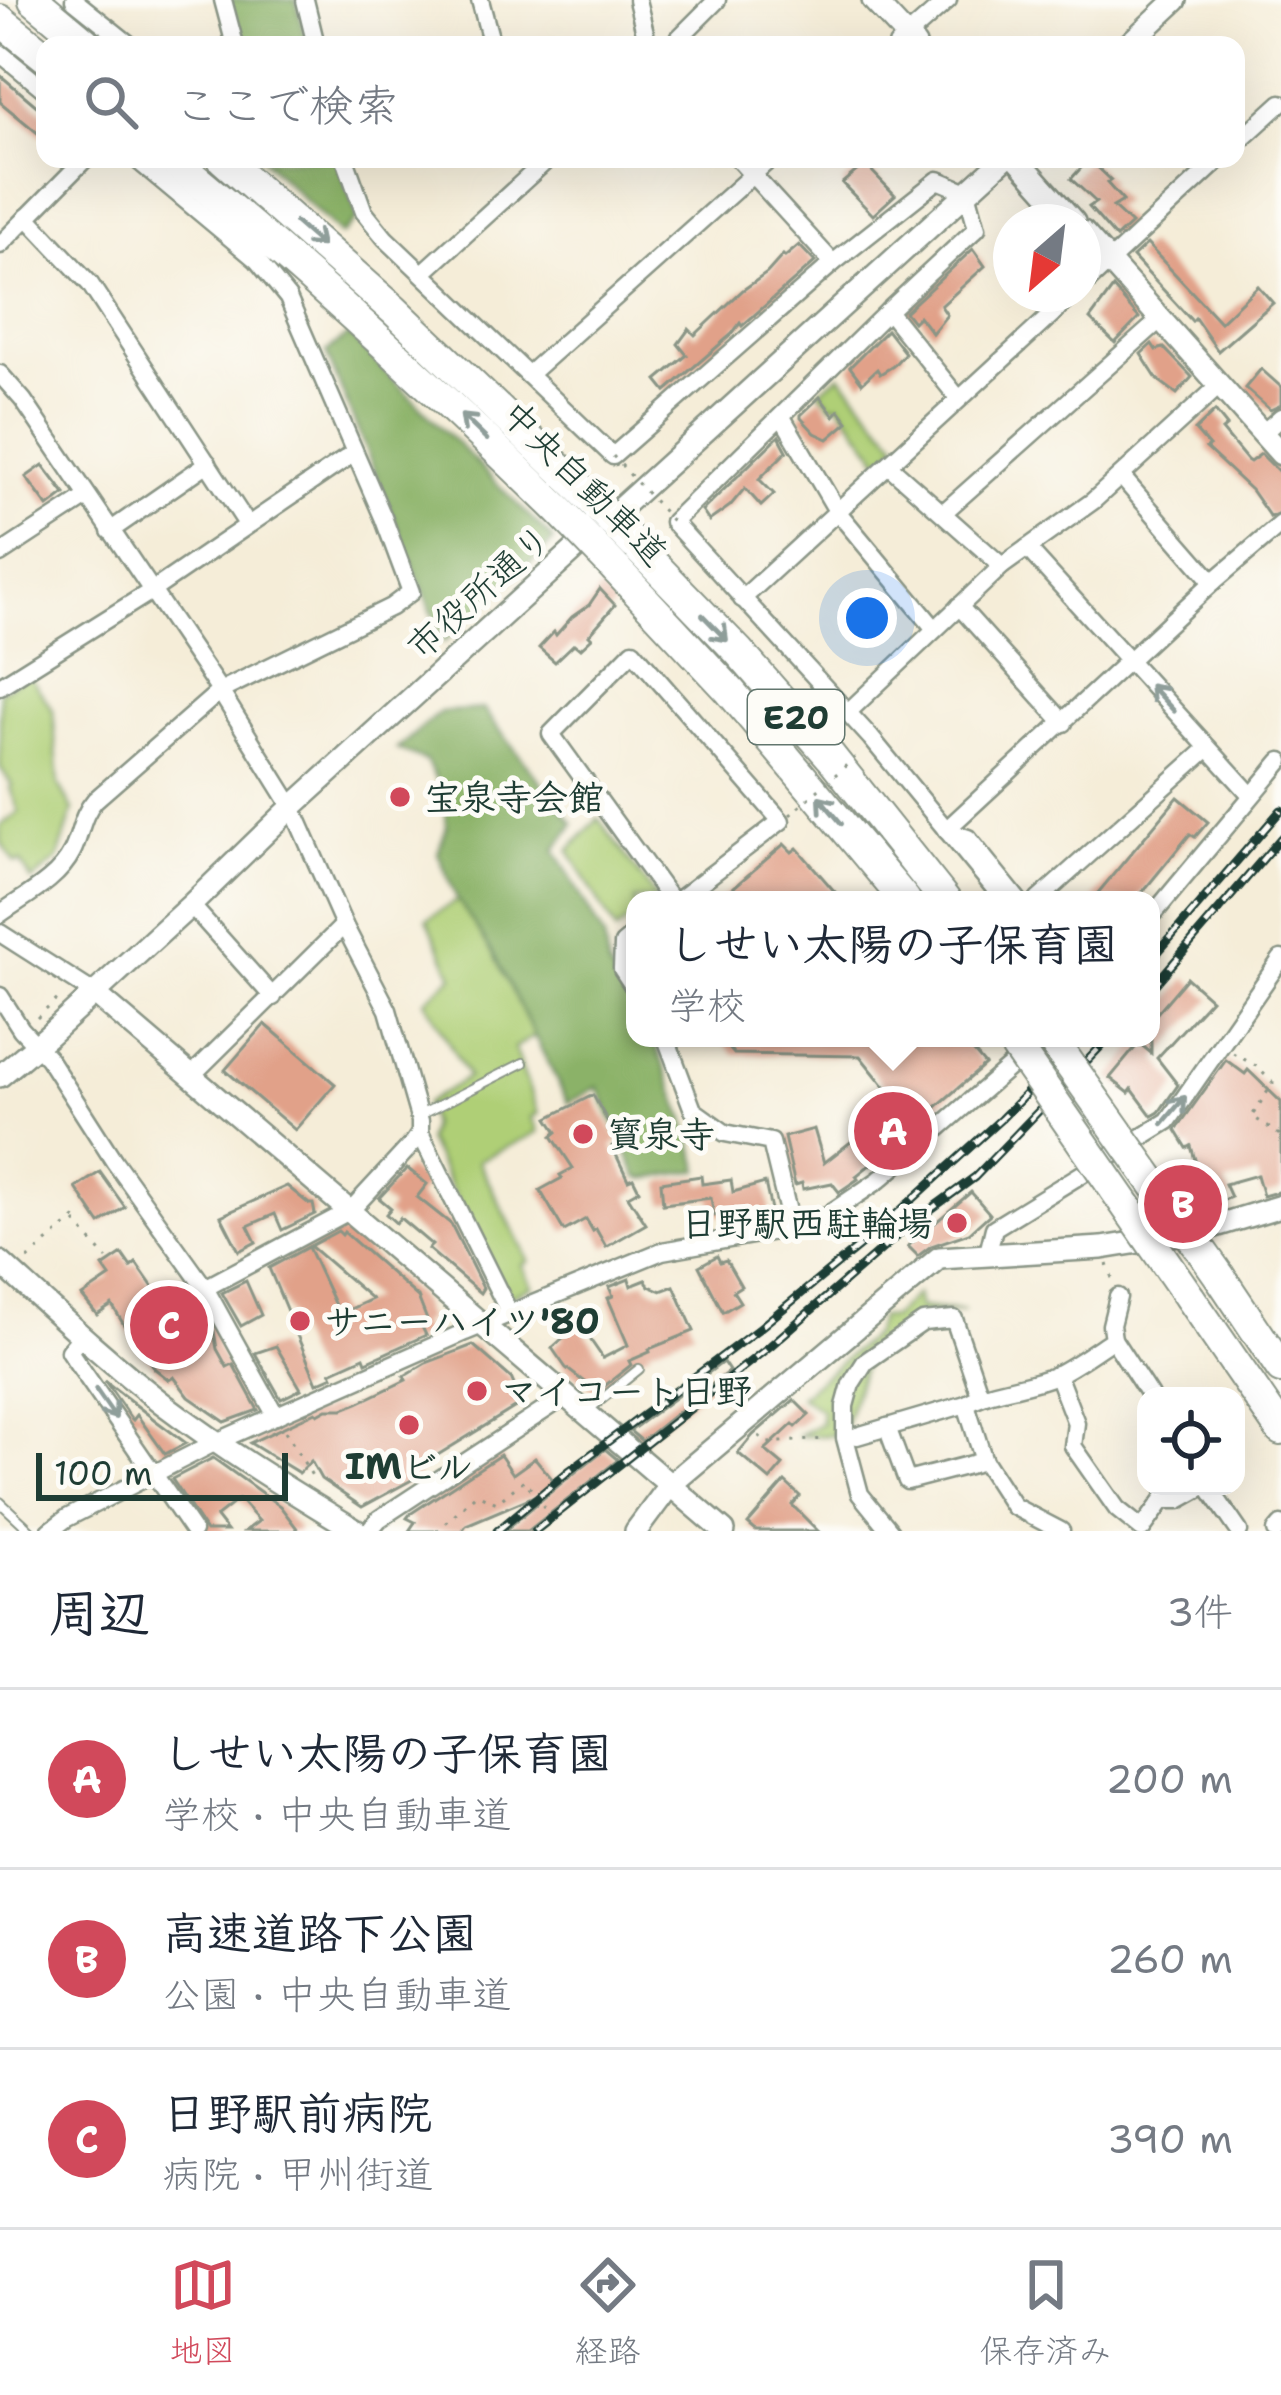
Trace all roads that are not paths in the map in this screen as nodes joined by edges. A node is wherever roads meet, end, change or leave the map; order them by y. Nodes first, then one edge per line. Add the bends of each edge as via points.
1 (34, 0) edge
2 (74, 0) edge
3 (224, 0) edge
4 (305, 0) edge
5 (481, 0) edge
6 (637, 0) edge
7 (717, 0) edge
8 (873, 0) edge
9 (948, 0) edge
10 (1176, 0) edge
11 (0, 20) edge
12 (77, 36) edge
13 (119, 36) edge
14 (233, 36) edge
15 (314, 36) edge
16 (490, 36) edge
17 (646, 36) edge
18 (681, 36) edge
19 (902, 36) edge
20 (913, 36) edge
21 (1138, 36) edge
22 (36, 49) edge
23 (0, 53) edge
24 (36, 82) edge
25 (1278, 112) edge
26 (1245, 137) edge
27 (76, 168) edge
28 (147, 168) edge
29 (181, 168) edge
30 (233, 168) edge
31 (348, 168) edge
32 (523, 168) edge
33 (538, 168) edge
34 (746, 168) edge
35 (760, 168) edge
36 (994, 168) edge
37 (1026, 168) edge
38 (1210, 168) edge
39 (752, 175) junction
40 (526, 179) junction
41 (967, 192) junction
42 (1059, 204) edge
43 (27, 217) junction
44 (0, 245) edge
45 (1101, 252) edge
46 (1110, 262) junction
47 (833, 263) junction
48 (1101, 270) edge
49 (423, 273) junction
50 (888, 310) junction
51 (1054, 312) edge
52 (1161, 319) junction
53 (0, 374) edge
54 (528, 375) junction
55 (1220, 385) junction
56 (959, 399) junction
57 (782, 417) junction
58 (1281, 417) edge
59 (1263, 434) junction
60 (354, 452) junction
61 (1281, 454) edge
62 (208, 463) junction
63 (888, 465) junction
64 (1120, 476) junction
65 (87, 497) junction
66 (568, 498) junction
67 (837, 512) junction
68 (944, 512) junction
69 (247, 524) junction
70 (1281, 524) edge
71 (110, 530) junction
72 (1027, 548) junction
73 (0, 554) edge
74 (625, 556) junction
75 (1002, 566) junction
76 (1214, 582) junction
77 (153, 590) junction
78 (742, 599) junction
79 (959, 606) junction
80 (935, 629) junction
81 (1129, 662) junction
82 (0, 686) edge
83 (220, 691) junction
84 (848, 712) junction
85 (1064, 723) junction
86 (1208, 748) junction
87 (1281, 761) edge
88 (1251, 795) junction
89 (292, 807) junction
90 (946, 830) junction
91 (667, 891) edge
92 (686, 891) edge
93 (897, 891) edge
94 (937, 891) edge
95 (997, 891) edge
96 (1011, 891) edge
97 (1048, 891) edge
98 (191, 905) junction
99 (1160, 905) edge
100 (0, 914) edge
101 (344, 925) junction
102 (0, 933) edge
103 (626, 941) edge
104 (1281, 959) edge
105 (626, 975) edge
106 (94, 993) junction
107 (0, 996) edge
108 (273, 997) junction
109 (34, 1034) junction
110 (669, 1047) edge
111 (1016, 1047) edge
112 (1035, 1047) edge
113 (1053, 1047) edge
114 (523, 1063) dead end
115 (192, 1075) junction
116 (0, 1076) edge
117 (419, 1124) junction
118 (1281, 1206) edge
119 (351, 1210) junction
120 (792, 1228) junction
121 (988, 1253) junction
122 (11, 1263) edge
123 (205, 1288) junction
124 (1118, 1297) road end
125 (510, 1314) junction
126 (484, 1324) junction
127 (82, 1336) junction
128 (1113, 1339) junction
129 (1281, 1368) edge
130 (639, 1369) dead end
131 (1057, 1374) junction
132 (1144, 1387) edge
133 (973, 1400) junction
134 (559, 1401) junction
135 (586, 1412) junction
136 (276, 1416) junction
137 (887, 1427) junction
138 (1281, 1430) edge
139 (851, 1437) junction
140 (216, 1442) junction
141 (984, 1461) junction
142 (154, 1473) junction
143 (670, 1485) junction
144 (1188, 1495) edge
145 (1213, 1495) edge
146 (0, 1502) edge
147 (655, 1519) edge
148 (31, 1531) edge
149 (50, 1531) edge
150 (193, 1531) edge
151 (357, 1531) edge
152 (369, 1531) edge
153 (636, 1531) edge
154 (724, 1531) edge
155 (890, 1531) edge
156 (1061, 1531) edge
157 (1239, 1531) edge

1 - 12 highway
2 - 13 street
3 - 14 street
4 - 15 street
5 - 16 street
6 - 17 street
7 - 18 street
8 - 19 street
9 - 20 street
10 - 21 street
11 - 22 highway
23 - 24 street
25 - 26 street
27 - 43 street
28 - 60 street via 257,260 288,298
66 -> 29 highway, 中央自動車道 / E20 via 468,421
30 -> 66 highway, 中央自動車道 / E20 via 394,310
31 - 49 street via 364,212
32 - 40 street
33 - 40 street
34 - 39 street
35 - 39 street
36 - 41 street, 市役所通り
37 - 42 street
38 - 46 street
39 - 47 street
39 - 54 street
40 - 49 street
41 - 47 street via 938,180
41 - 50 street via 977,228
41 - 89 street, 市役所通り
43 - 44 street
43 - 62 street via 90,284
45 - 46 street
46 - 48 street
46 - 52 street
47 - 54 street via 613,456
49 - 54 street
50 - 56 street
50 - 57 street
51 - 56 street
52 - 55 street
52 - 68 street
53 - 65 street
55 - 59 street
55 - 64 street
56 - 63 street
57 - 67 street
57 - 78 street via 673,522
58 - 59 street
59 - 61 street
60 - 69 street
60 - 83 street via 411,592
62 - 69 street
62 - 71 street
63 - 67 street
63 - 68 street
64 - 72 street
64 - 76 street
65 - 71 street
65 - 73 street
66 - 74 highway, 中央自動車道 / E20, bridge
67 - 78 street
67 - 80 street
68 - 75 street
69 - 77 street
70 - 76 street
71 - 77 street
72 - 75 street
72 - 81 street
93 -> 74 highway, 中央自動車道 / E20
74 -> 94 highway, 中央自動車道 / E20 via 738,652
75 - 79 street
76 - 81 street
77 - 82 street
77 - 83 street
78 - 84 street
79 - 80 street
79 - 85 street
80 - 84 street
81 - 85 street
86 -> 81 street
83 - 89 street
83 - 100 street via 85,812 58,874
84 - 90 street
85 - 90 street
86 - 88 street
86 - 97 street
87 - 88 street
88 - 99 street
89 - 98 street, 市役所通り
89 - 101 street
90 - 95 street
90 - 96 street via 968,838
91 - 92 street via 551,734 633,651 781,821
98 - 106 street, 市役所通り
98 - 108 street
101 - 108 street
101 - 117 street via 388,1010
102 - 106 street
103 - 105 street
121 -> 104 street via 994,1228 1168,1121
106 - 109 street, 市役所通り
106 - 115 street
107 - 109 street
108 - 115 street
109 - 116 street, 市役所通り
109 - 123 street
110 - 120 street via 693,1110 725,1133 771,1142
111 - 138 highway, bridge
112 - 120 street via 880,1180 823,1218
113 - 129 highway, bridge
114 - 117 lane
115 - 119 street
117 - 119 street
117 - 125 street
118 - 121 street via 1102,1248
119 - 123 street
119 - 126 street
120 - 125 street via 662,1251
121 - 143 street via 939,1258
122 - 127 street
123 - 136 street
124 - 128 street
125 - 126 street
126 - 134 street
126 - 136 street
127 - 140 street
127 -> 142 street via 69,1352
128 - 131 street
128 - 132 street
130 - 135 lane
131 - 133 street
131 - 144 street via 1076,1423 1073,1446 1117,1509 1142,1528 1163,1500
133 - 137 street
133 - 139 street via 954,1319 923,1322 865,1362 851,1384 844,1406
133 - 141 street
134 - 135 street
134 - 152 street
135 - 143 street
136 - 140 street
137 - 139 street
137 - 141 street via 907,1481
139 - 155 street via 860,1495
140 - 142 street
140 - 151 street
141 - 156 street via 1013,1506
142 - 149 street
142 - 150 street
143 - 147 street
143 - 154 street
145 - 157 street
146 - 148 lane
147 - 153 street

